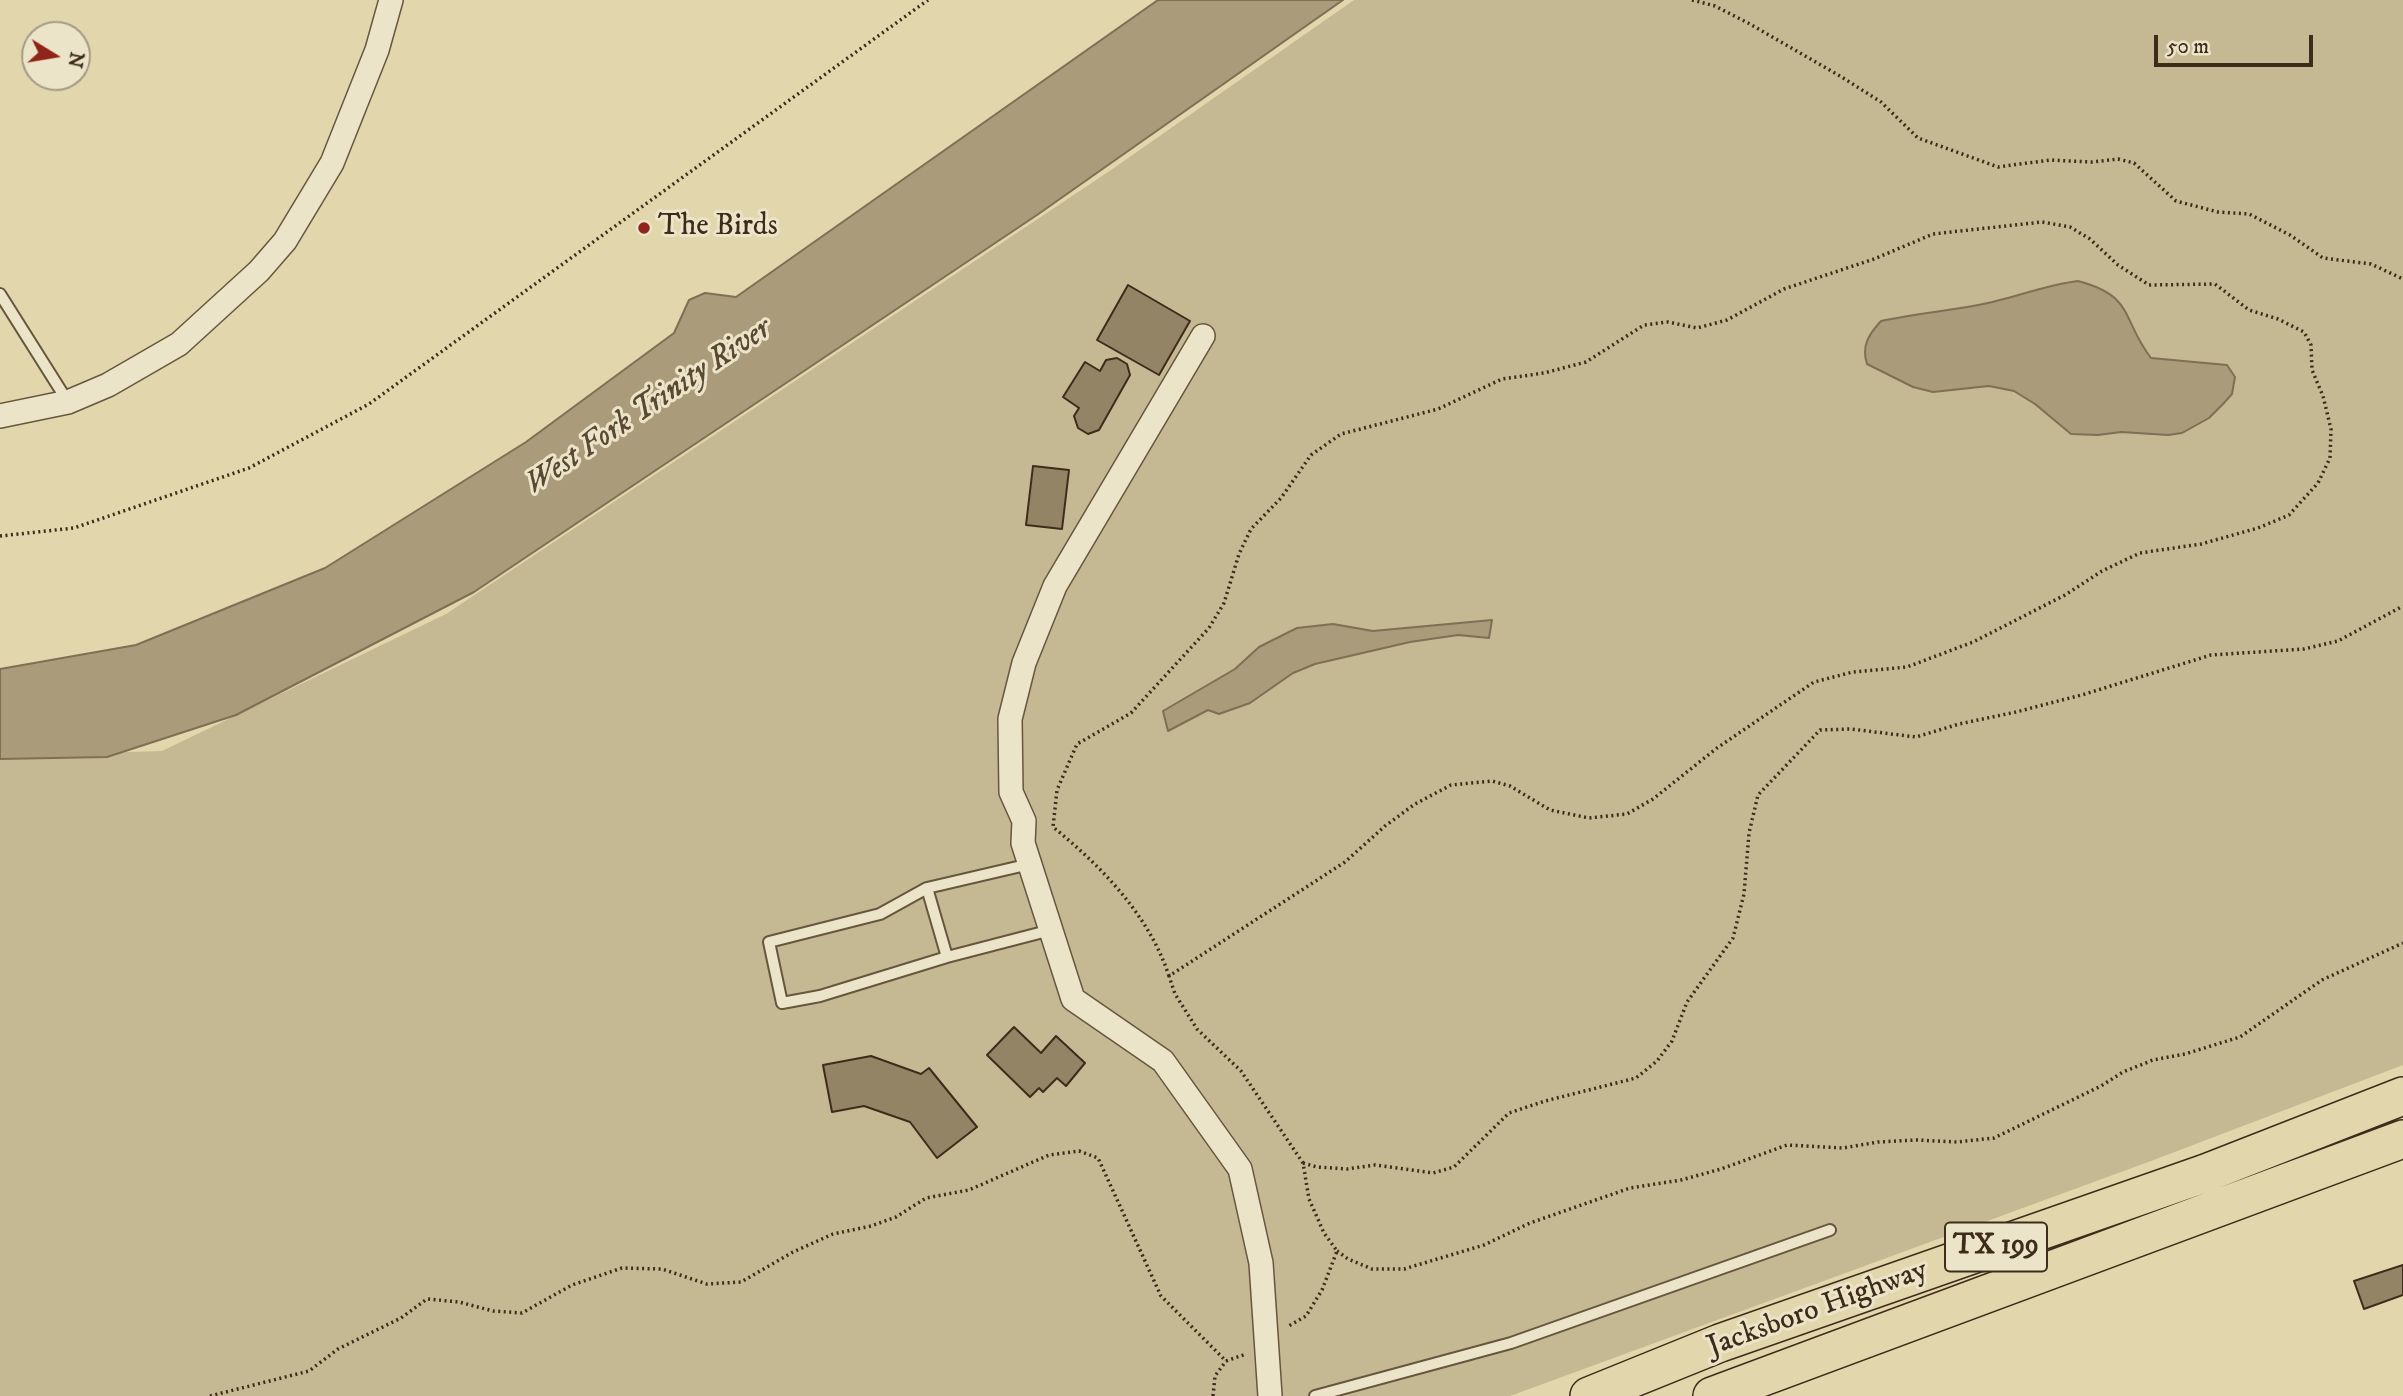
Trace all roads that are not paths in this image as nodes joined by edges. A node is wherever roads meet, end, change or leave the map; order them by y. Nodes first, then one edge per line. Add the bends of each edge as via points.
1 (391, 0) edge
2 (0, 294) edge
3 (1203, 335) dead end
4 (68, 402) junction
5 (0, 416) edge
6 (1030, 864) junction
7 (927, 888) junction
8 (1051, 930) junction
9 (947, 957) junction
10 (2403, 1096) edge
11 (2403, 1139) edge
12 (2164, 1188) junction
13 (2175, 1225) junction
14 (1829, 1230) dead end
15 (1270, 1396) edge
16 (1315, 1396) edge
17 (1589, 1396) edge
18 (1712, 1396) edge

1 - 4 street via 377,50 332,163 285,241 179,344
2 - 4 lane
3 - 6 street via 1055,586 1024,663 1010,719 1011,792 1024,821 1023,843
4 - 5 street
6 - 7 lane
6 - 8 street
7 - 9 lane
7 - 9 lane via 880,914 769,942 782,1003
8 - 9 lane
8 - 15 street via 1073,999 1163,1061 1240,1169 1261,1263
10 - 12 main road, Jacksboro Highway / TX 199
11 - 13 main road, Jacksboro Highway / TX 199
12 - 13 main road
12 - 17 main road, Jacksboro Highway / TX 199 via 1720,1343
13 - 18 main road, Jacksboro Highway / TX 199
14 - 16 lane via 1511,1343

